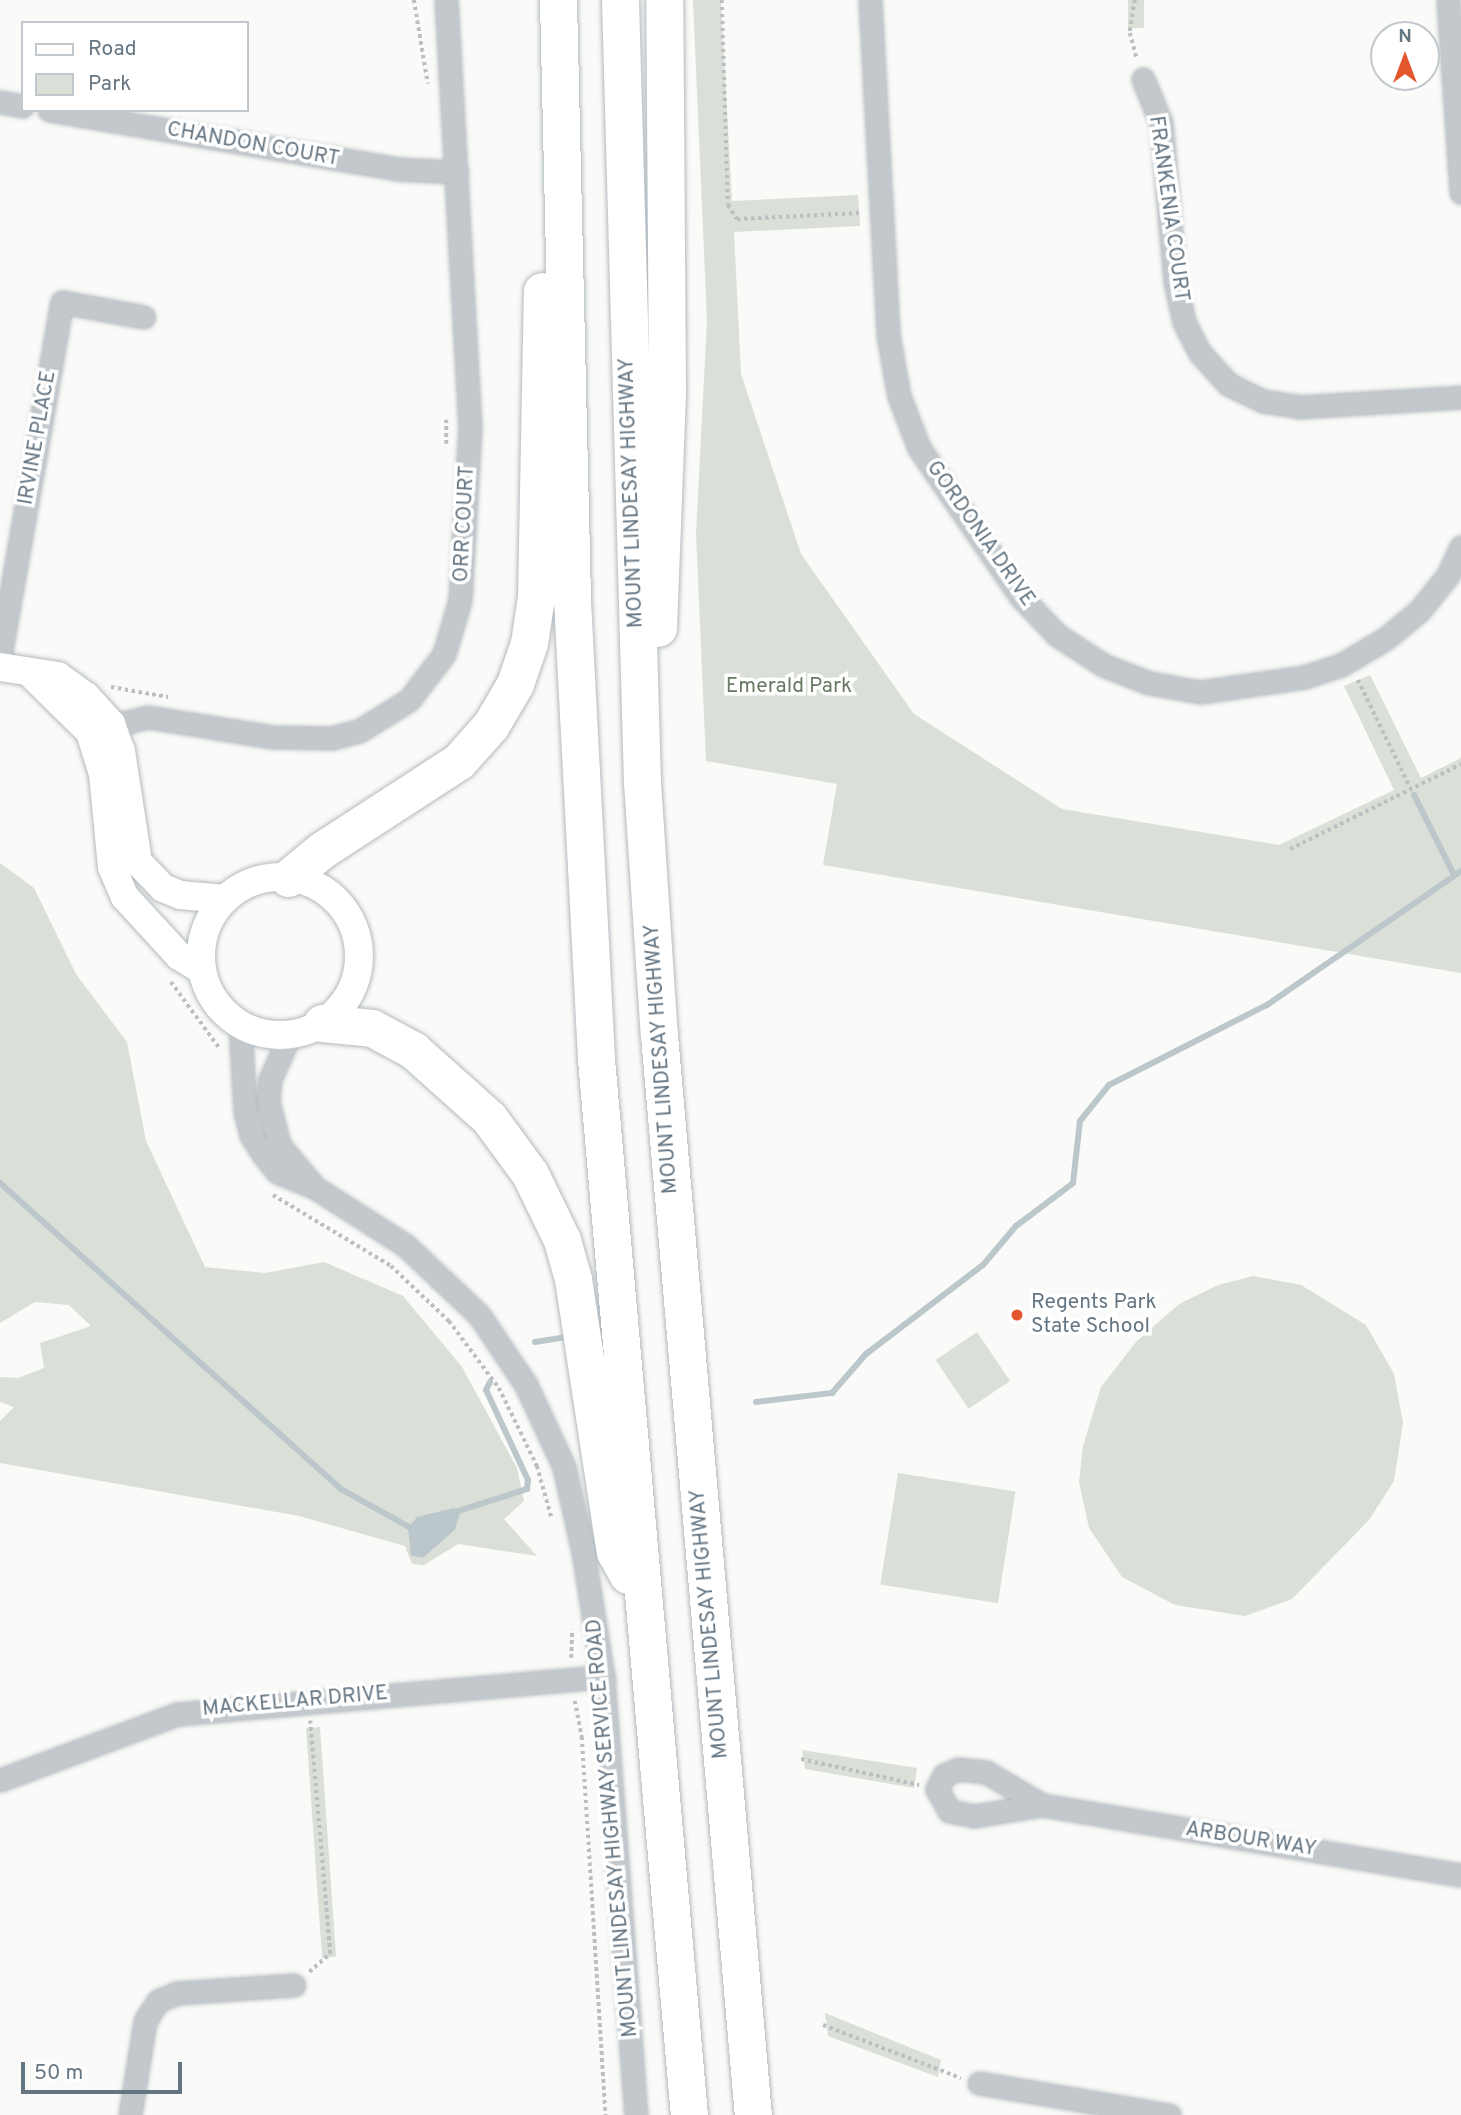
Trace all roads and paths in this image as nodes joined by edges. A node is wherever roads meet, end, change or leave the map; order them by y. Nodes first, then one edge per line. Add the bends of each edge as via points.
1 (446, 0) edge
2 (558, 0) edge
3 (620, 0) edge
4 (664, 0) edge
5 (723, 0) edge
6 (870, 0) edge
7 (1135, 0) edge
8 (1448, 0) edge
9 (1143, 79) joint
10 (0, 102) edge
11 (21, 106) edge
12 (61, 112) edge
13 (562, 152) junction
14 (457, 172) junction
15 (1461, 187) edge
16 (1461, 193) edge
17 (883, 212) junction
18 (144, 317) dead end
19 (1461, 397) edge
20 (1461, 547) edge
21 (0, 656) edge
22 (1342, 665) junction
23 (0, 667) edge
24 (100, 728) junction
25 (1461, 764) edge
26 (642, 782) junction
27 (1411, 789) junction
28 (1290, 849) dead end
29 (288, 878) junction
30 (225, 899) junction
31 (202, 970) junction
32 (240, 1024) junction
33 (306, 1029) junction
34 (314, 1187) junction
35 (644, 1603) junction
36 (603, 1677) junction
37 (308, 1700) junction
38 (801, 1759) dead end
39 (0, 1780) edge
40 (937, 1790) junction
41 (1042, 1805) junction
42 (1461, 1875) edge
43 (294, 1985) joint
44 (823, 2025) dead end
45 (979, 2082) joint
46 (130, 2115) edge
47 (636, 2115) edge
48 (689, 2115) edge
49 (752, 2115) edge
50 (1169, 2115) edge

1 - 14 street, ORR COURT
2 - 13 highway
3 - 26 highway, MOUNT LINDESAY HIGHWAY
4 - 26 highway via 667,390 656,720
5 - 17 path via 728,205 737,219
6 - 17 street, GORDONIA DRIVE
7 - 9 path via 1130,33
8 - 15 street
9 - 19 street, FRANKENIA COURT via 1161,123 1175,281 1184,322 1200,353 1228,384 1263,401 1299,407
10 - 11 street
12 - 14 street, CHANDON COURT via 396,169
13 - 29 highway via 543,226 536,597 522,666 491,725 459,761 322,850
13 - 35 highway via 572,600 585,884
14 - 24 street, ORR COURT via 470,428 464,551 455,629 431,676 385,718 332,738 273,737 148,717
15 - 16 street
17 - 22 street, GORDONIA DRIVE via 888,335 899,396 919,448 1021,597 1057,635 1103,665 1149,683 1200,692 1246,689
18 - 21 street, IRVINE PLACE via 62,302
20 - 22 street, GORDONIA DRIVE via 1448,575 1420,610 1385,639
22 - 27 path via 1359,681
23 - 24 street via 31,674
24 - 30 street via 121,751 138,862 163,888 180,895
24 - 31 street via 116,881 179,956
25 - 27 path
26 - 49 highway, MOUNT LINDESAY HIGHWAY via 662,1073
27 - 28 path
29 - 30 street via 244,886
29 - 33 street via 328,894 354,928 359,949 351,991
30 - 31 street via 204,932
31 - 32 street via 222,1010
32 - 33 street via 264,1034
32 - 34 street, MOUNT LINDESAY HIGHWAY SERVICE ROAD via 251,1135 277,1172
33 - 34 street, MOUNT LINDESAY HIGHWAY SERVICE ROAD via 270,1079 269,1112 279,1145
33 - 35 highway via 372,1028 413,1050 482,1110 530,1174 562,1240 573,1279 615,1552
34 - 36 street, MOUNT LINDESAY HIGHWAY SERVICE ROAD via 405,1245 445,1281 479,1315 526,1385 564,1468 573,1501
35 - 48 highway
36 - 37 street, MACKELLAR DRIVE
36 - 47 street, MOUNT LINDESAY HIGHWAY SERVICE ROAD
37 - 39 street, MACKELLAR DRIVE via 177,1714
37 - 43 path via 331,1954
38 - 40 path
40 - 41 street, ARBOUR WAY via 949,1811 974,1815
40 - 41 street, ARBOUR WAY via 944,1775 959,1769 986,1772
41 - 42 street, ARBOUR WAY
43 - 46 street via 177,1993 158,2001 145,2021
44 - 45 path via 939,2072
45 - 50 street

